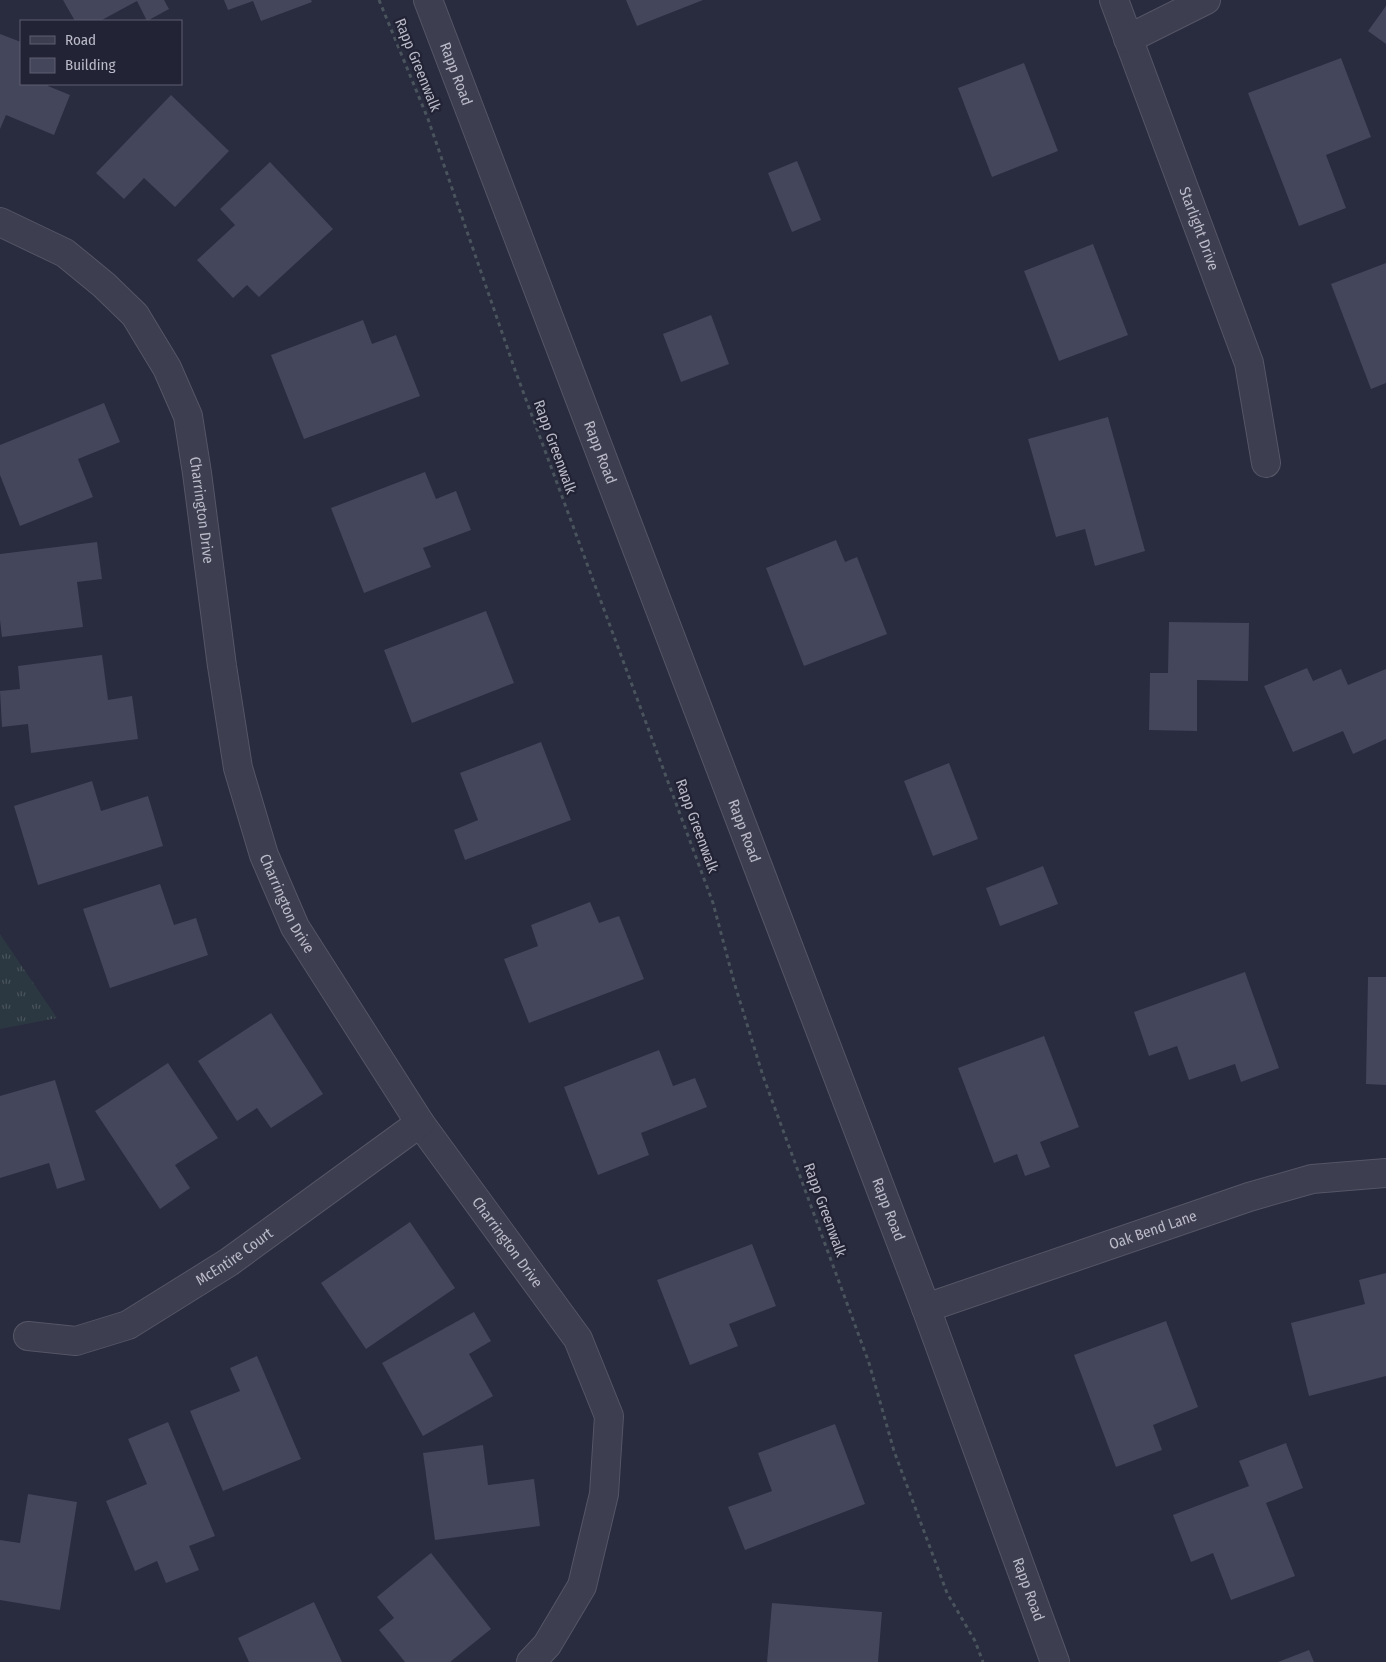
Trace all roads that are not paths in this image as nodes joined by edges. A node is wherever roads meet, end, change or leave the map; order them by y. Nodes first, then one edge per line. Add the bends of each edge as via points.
1 (428, 0) edge
2 (1114, 0) edge
3 (1206, 0) edge
4 (1128, 39) junction
5 (0, 222) edge
6 (1266, 463) dead end
7 (420, 1123) junction
8 (1386, 1173) edge
9 (926, 1308) junction
10 (28, 1336) dead end
11 (531, 1662) edge
12 (1055, 1662) edge

1 - 9 street, Rapp Road
2 - 4 street, Starlight Drive
3 - 4 street
4 - 6 street, Starlight Drive via 1249,363
5 - 7 street, Charrington Drive via 65,253 104,285 136,315 166,368 188,416 238,768 264,855 294,926
7 - 10 street, McEntire Court via 229,1262 128,1325 76,1341
7 - 11 street, Charrington Drive via 578,1340 609,1416 604,1494 582,1586 547,1645
8 - 9 street, Oak Bend Lane via 1312,1179 1249,1197
9 - 12 street, Rapp Road

